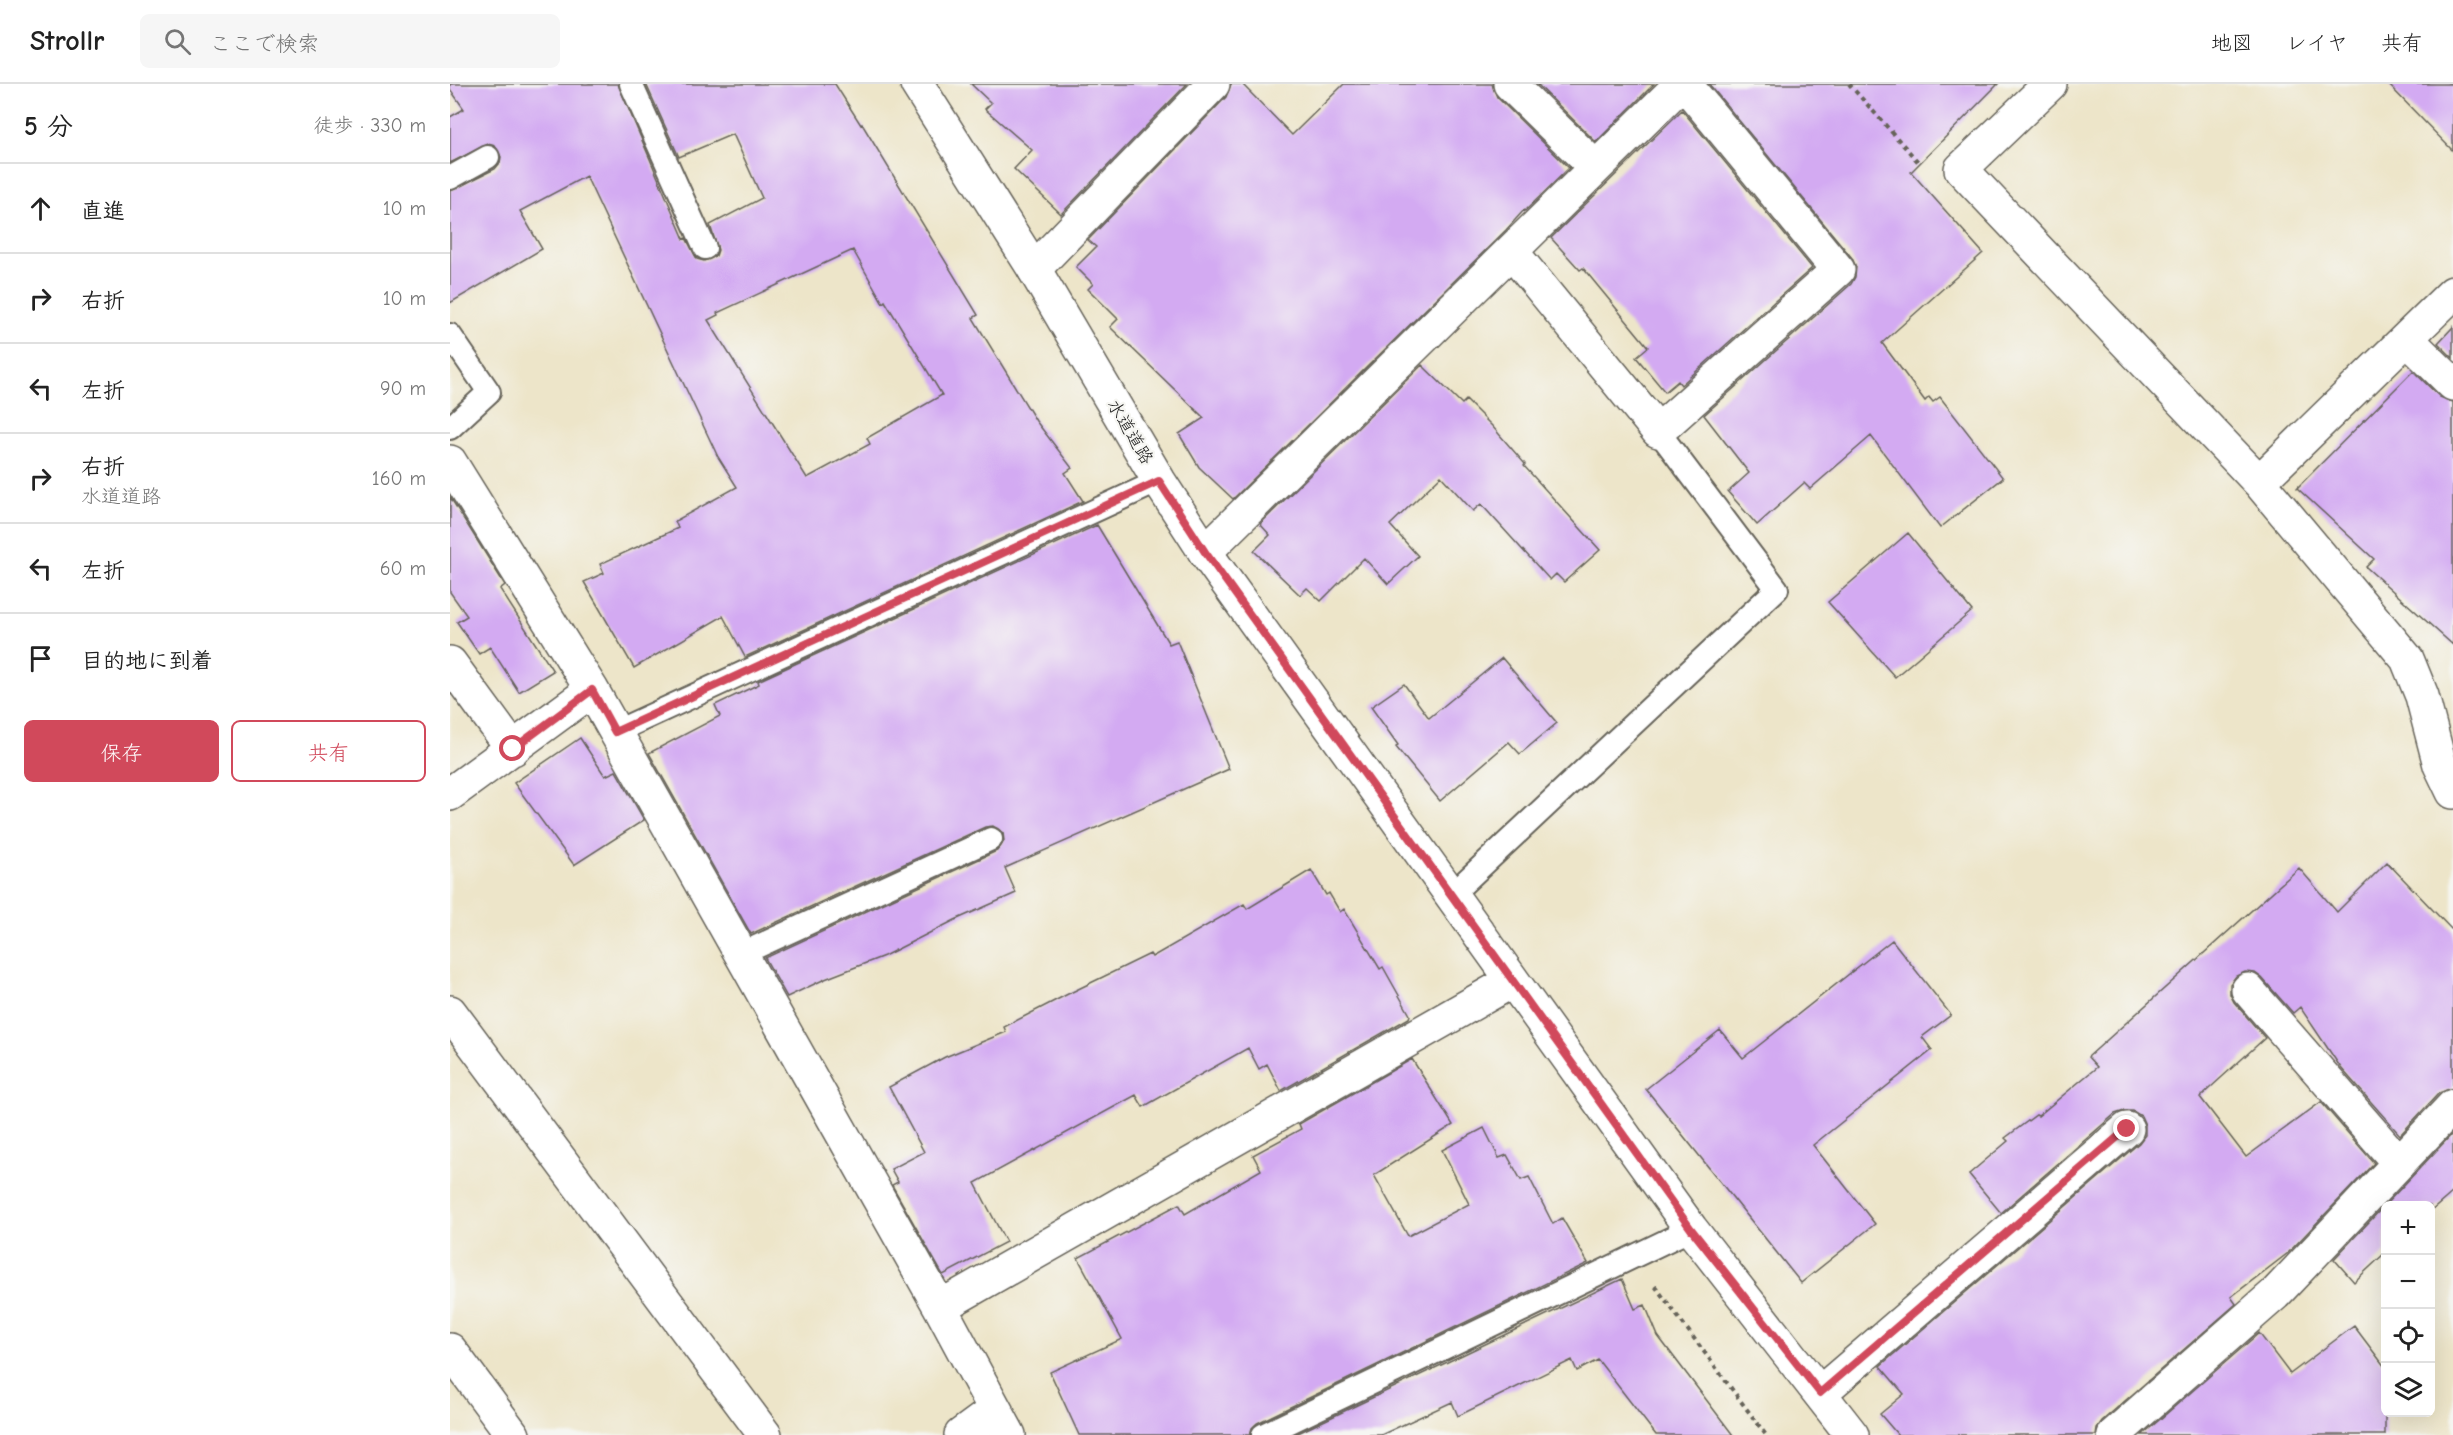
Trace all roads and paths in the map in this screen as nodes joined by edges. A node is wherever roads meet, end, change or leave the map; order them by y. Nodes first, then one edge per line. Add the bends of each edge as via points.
1 (631, 84) edge
2 (917, 84) edge
3 (1213, 84) edge
4 (1510, 84) edge
5 (1683, 84) edge
6 (1849, 84) edge
7 (2050, 84) edge
8 (488, 157) dead end
9 (1595, 167) junction
10 (1961, 169) junction
11 (450, 178) edge
12 (705, 248) dead end
13 (1511, 251) junction
14 (1034, 269) junction
15 (2453, 293) edge
16 (450, 334) edge
17 (2407, 339) junction
18 (2453, 384) edge
19 (450, 428) edge
20 (1658, 431) junction
21 (450, 462) edge
22 (1159, 481) junction
23 (2259, 483) junction
24 (1205, 552) junction
25 (450, 663) edge
26 (592, 690) junction
27 (615, 732) junction
28 (513, 749) junction
29 (2453, 792) edge
30 (450, 794) edge
31 (991, 839) dead end
32 (1450, 895) junction
33 (741, 954) junction
34 (1512, 981) junction
35 (2248, 990) dead end
36 (450, 1011) edge
37 (2453, 1106) edge
38 (2127, 1129) dead end
39 (2398, 1162) junction
40 (1691, 1229) junction
41 (1633, 1257) junction
42 (940, 1307) junction
43 (450, 1350) edge
44 (1820, 1393) junction
45 (1002, 1423) edge
46 (513, 1435) edge
47 (765, 1435) edge
48 (961, 1435) edge
49 (1263, 1435) edge
50 (1766, 1435) edge
51 (1852, 1435) edge
52 (2114, 1435) edge

1 - 12 lane
2 - 14 street, 水道道路
3 - 14 street
4 - 9 street
5 - 9 street
5 - 20 street via 1838,270
6 - 10 path via 1942,189
7 - 10 street
8 - 11 lane
9 - 13 street
10 - 23 street
13 - 20 street
13 - 24 street
14 - 22 street, 水道道路
15 - 17 street
16 - 19 lane via 489,392
17 - 18 street
17 - 23 street
20 - 32 lane via 1777,589
21 - 26 street
22 - 24 street, 水道道路
22 - 27 lane
23 - 29 street via 2407,658 2422,696 2440,765
24 - 32 street, 水道道路
25 - 28 street
26 - 27 street
26 - 28 street
27 - 33 street
28 - 30 street
31 - 33 lane
32 - 34 street, 水道道路
33 - 42 street
34 - 40 street, 水道道路
34 - 42 street
35 - 39 street
36 - 47 street
37 - 39 street
38 - 44 street
39 - 52 street via 2275,1294
40 - 41 lane
40 - 44 street, 水道道路
41 - 49 lane
41 - 50 path
42 - 45 street
43 - 46 street
44 - 51 street, 水道道路
45 - 48 street

